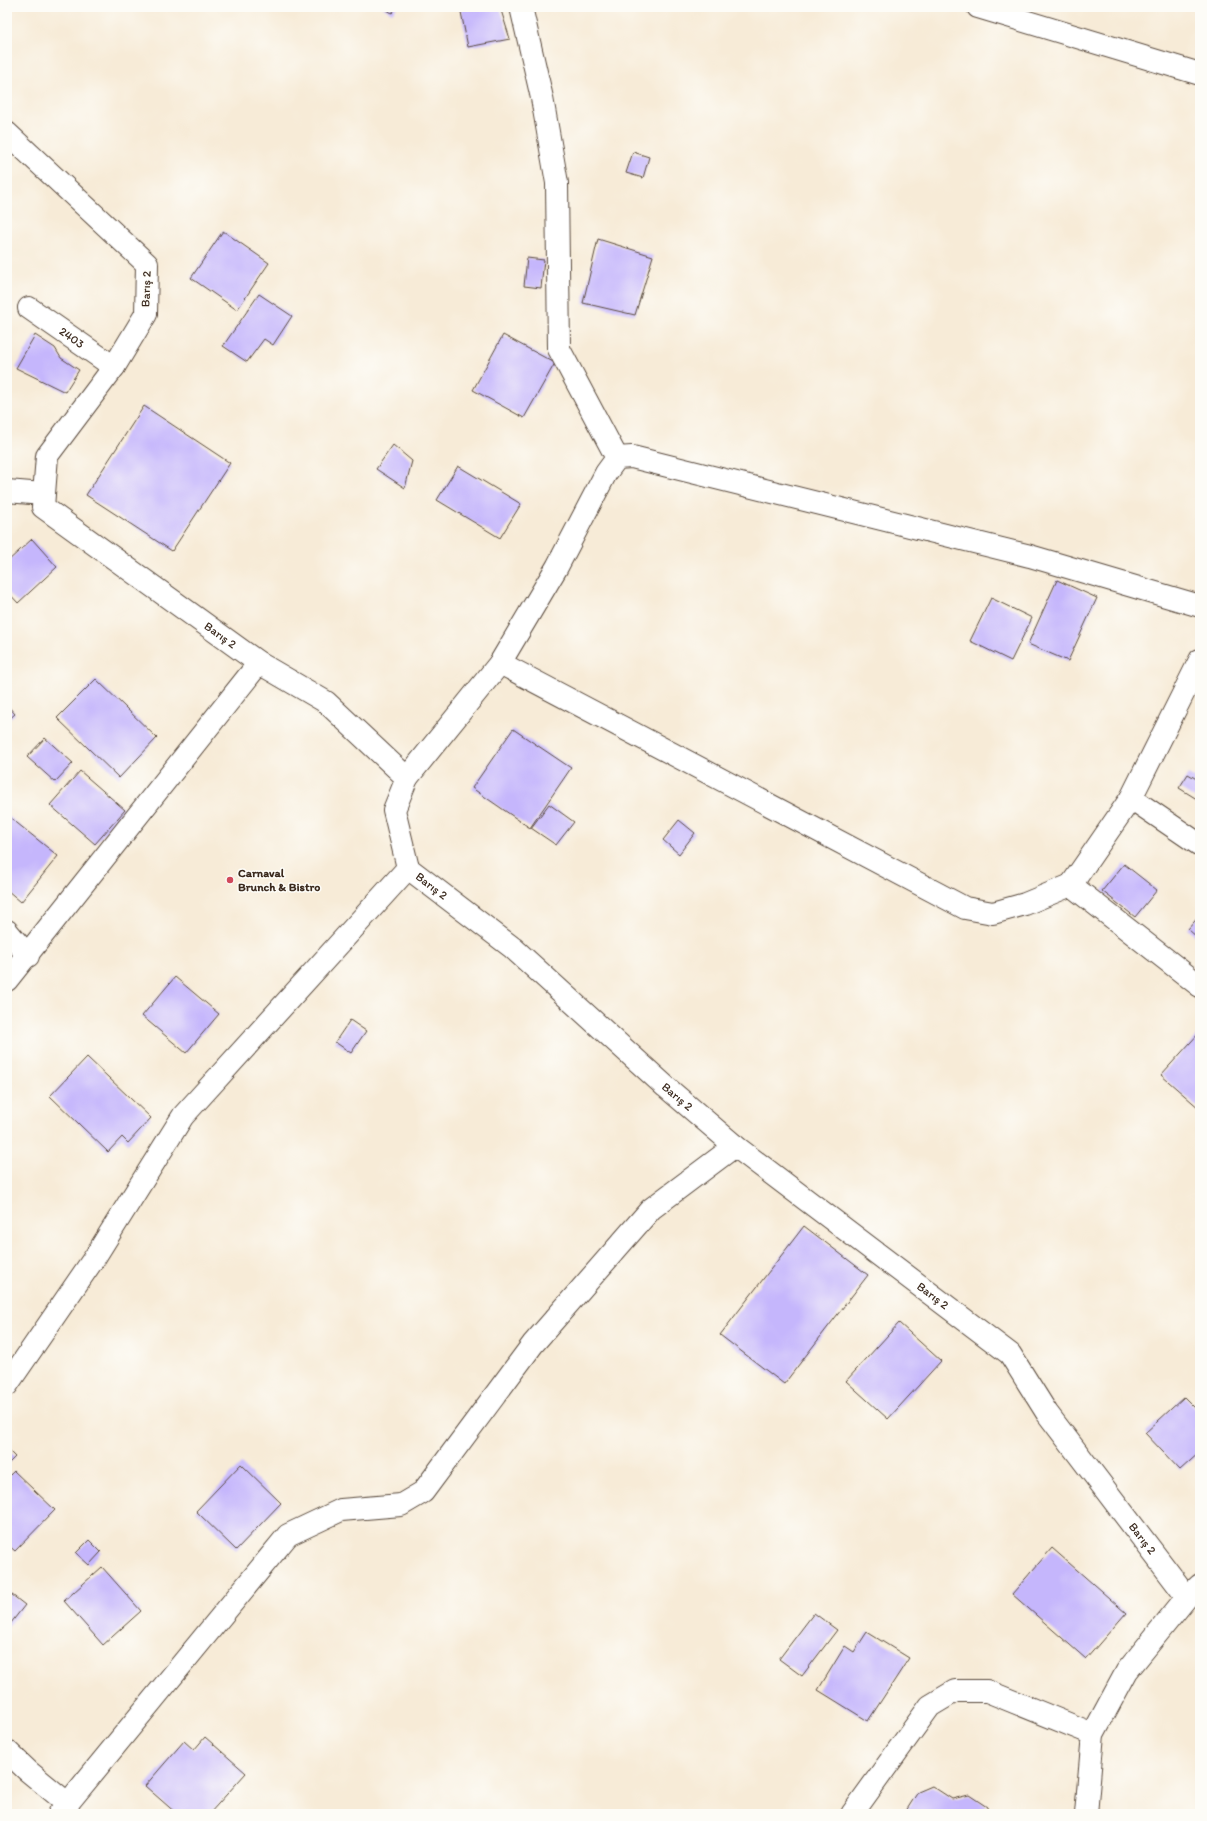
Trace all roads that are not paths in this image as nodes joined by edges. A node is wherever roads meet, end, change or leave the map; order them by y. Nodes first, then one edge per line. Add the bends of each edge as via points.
1 (521, 7) edge
2 (978, 7) edge
3 (1200, 74) edge
4 (7, 133) edge
5 (29, 308) dead end
6 (114, 367) junction
7 (617, 458) junction
8 (7, 491) edge
9 (43, 494) junction
10 (1200, 606) edge
11 (1200, 660) edge
12 (259, 663) junction
13 (500, 663) junction
14 (407, 778) junction
15 (1131, 798) junction
16 (1200, 845) edge
17 (408, 868) junction
18 (1071, 885) junction
19 (7, 931) edge
20 (28, 956) junction
21 (7, 980) edge
22 (1200, 986) edge
23 (735, 1146) junction
24 (7, 1386) edge
25 (1193, 1591) edge
26 (1093, 1734) junction
27 (7, 1751) edge
28 (64, 1810) edge
29 (1084, 1812) edge
30 (852, 1814) edge

1 - 7 street via 542,98 557,183 559,349
2 - 3 street
4 - 6 street, Barış 2 via 147,264 146,314
5 - 6 street, 2403
6 - 9 street, Barış 2 via 47,456
7 - 10 street via 632,456 1030,556
7 - 13 street via 606,473 557,567
8 - 9 street
9 - 12 street, Barış 2 via 43,507
11 - 15 street
12 - 14 street, Barış 2 via 326,702
12 - 20 street
13 - 14 street
13 - 18 street via 965,908 993,913 1025,904
14 - 17 street, Barış 2 via 394,810
15 - 16 street
15 - 18 street
17 - 23 street, Barış 2 via 513,948
17 - 24 street via 183,1116 96,1257
18 - 22 street
19 - 20 street
20 - 21 street
23 - 25 street, Barış 2 via 1010,1354 1047,1413
23 - 28 street via 651,1209 533,1344 423,1492 401,1505 342,1510 288,1535
25 - 26 street via 1127,1671
26 - 29 street
26 - 30 street via 987,1690 955,1690 930,1706
27 - 28 street

